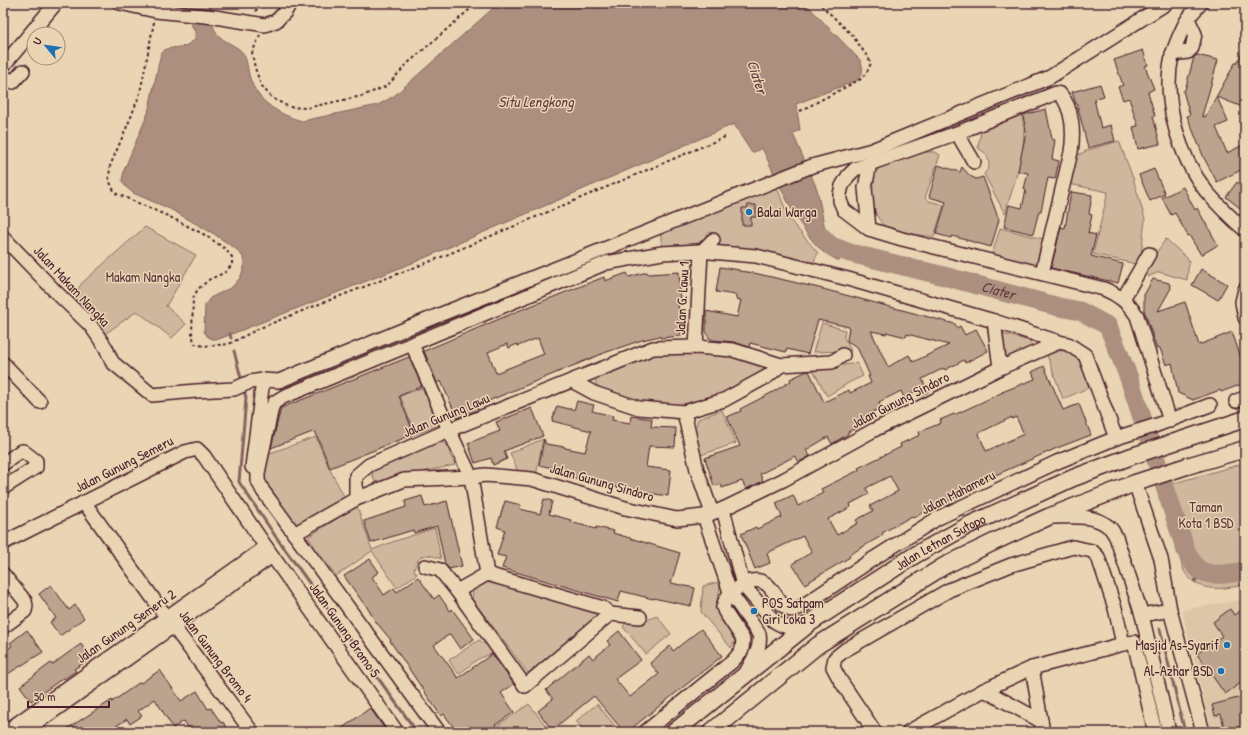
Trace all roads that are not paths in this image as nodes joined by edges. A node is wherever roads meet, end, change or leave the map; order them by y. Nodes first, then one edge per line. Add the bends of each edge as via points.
1 (56, 3) edge
2 (120, 3) edge
3 (290, 3) edge
4 (1167, 3) edge
5 (1201, 3) edge
6 (4, 63) edge
7 (23, 71) dead end
8 (3, 76) edge
9 (957, 133) junction
10 (974, 162) dead end
11 (870, 163) junction
12 (869, 229) junction
13 (1245, 230) edge
14 (3, 236) edge
15 (713, 240) dead end
16 (701, 252) junction
17 (1149, 254) dead end
18 (1042, 273) junction
19 (1245, 289) edge
20 (1123, 299) junction
21 (1245, 318) edge
22 (994, 321) junction
23 (1059, 342) junction
24 (412, 344) junction
25 (696, 347) junction
26 (843, 355) dead end
27 (3, 363) edge
28 (781, 365) junction
29 (1000, 368) junction
30 (263, 380) junction
31 (572, 381) junction
32 (40, 402) dead end
33 (1210, 405) dead end
34 (684, 412) junction
35 (1245, 419) edge
36 (1170, 421) junction
37 (449, 430) junction
38 (1116, 438) junction
39 (1245, 449) edge
40 (3, 464) edge
41 (471, 477) junction
42 (1140, 481) junction
43 (3, 488) edge
44 (356, 498) junction
45 (84, 502) junction
46 (713, 513) junction
47 (1048, 517) junction
48 (294, 534) junction
49 (3, 543) edge
50 (269, 552) junction
51 (425, 566) dead end
52 (3, 574) edge
53 (487, 574) junction
54 (743, 585) junction
55 (457, 591) junction
56 (730, 592) junction
57 (1170, 610) junction
58 (610, 614) junction
59 (1142, 615) junction
60 (640, 617) dead end
61 (170, 622) junction
62 (810, 623) junction
63 (3, 627) edge
64 (1123, 644) junction
65 (1032, 668) junction
66 (745, 675) junction
67 (984, 690) junction
68 (1042, 727) edge
69 (5, 732) edge
70 (24, 732) edge
71 (252, 732) edge
72 (397, 732) edge
73 (431, 732) edge
74 (439, 732) edge
75 (645, 732) edge
76 (674, 732) edge
77 (711, 732) edge
78 (875, 732) edge
79 (908, 732) edge
80 (1155, 732) edge
81 (1169, 732) edge
82 (1203, 732) edge

1 - 6 street
2 - 3 street via 156,11 264,25 276,21
4 - 30 street via 1050,77 872,150 812,166 279,382
5 - 13 street via 1188,19 1172,54 1169,93 1175,126 1190,166 1206,191
7 - 8 street via 13,82
9 - 10 street
9 - 11 street
9 - 18 street via 1056,93 1065,100 1072,120 1074,138
11 - 12 street via 865,188
11 - 12 street via 855,168 842,186 840,194 844,210
12 - 18 street
14 - 30 street, Jalan Makam Nangka via 91,326 112,362 152,395 234,389
15 - 16 street
16 - 22 street via 756,256 848,279
16 - 24 street via 662,253 606,264
16 - 25 street, Jalan G. Lawu 1
17 - 20 street
18 - 20 street via 1104,289
19 - 21 street via 1242,302
20 - 36 street via 1137,316
22 - 23 street
22 - 29 street
23 - 29 street, Jalan Gunung Sindoro
23 - 38 street via 1085,354
24 - 37 street
24 - 48 street via 275,402 258,481
25 - 28 street, Jalan Gunung Lawu via 733,350
25 - 31 street, Jalan Gunung Lawu via 653,348
26 - 28 street, Jalan Gunung Lawu via 832,362
27 - 32 street
28 - 34 street via 768,376 724,400
29 - 46 street, Jalan Gunung Sindoro via 874,430 783,480
30 - 73 street via 250,482 253,490
31 - 34 street via 594,394 639,408
31 - 37 street, Jalan Gunung Lawu
33 - 36 street, Jalan Mahameru
34 - 46 street via 697,470
35 - 62 main road, Jalan Letnan Sutopo via 1073,478 969,525 915,555
36 - 38 street, Jalan Mahameru
37 - 41 street
37 - 44 street, Jalan Gunung Lawu via 369,465 356,476
38 - 54 street, Jalan Mahameru via 1057,462 938,518 801,607 792,610 787,608 763,582 750,581
39 - 42 main road, Jalan Letnan Sutopo
40 - 43 street via 21,451 37,464 36,468
41 - 44 street, Jalan Gunung Sindoro via 404,480
41 - 46 street, Jalan Gunung Sindoro via 485,475 532,479 625,508 677,519
41 - 53 street
42 - 47 main road, Jalan Letnan Sutopo
42 - 57 street via 1161,559
44 - 48 street, Jalan Gunung Sindoro
45 - 49 street, Jalan Gunung Semeru
45 - 50 street, Jalan Gunung Semeru via 184,452 197,450 204,456
45 - 61 street, Jalan Gunung Bromo 4
46 - 54 street
46 - 56 street
47 - 59 street via 1086,518 1100,521 1109,527 1116,537
47 - 77 main road, Jalan Letnan Sutopo via 944,566 818,644
48 - 74 street
50 - 61 street, Jalan Gunung Semeru 2
50 - 72 street, Jalan Gunung Bromo 5
51 - 55 street via 440,570
52 - 63 street via 25,601 26,606 25,611
53 - 55 street
53 - 58 street via 593,604
54 - 56 street
54 - 62 street via 780,626 787,628
55 - 58 street via 527,692
56 - 66 street via 759,634 759,647
56 - 75 street via 723,607 743,639 742,650 733,661
57 - 59 street
57 - 82 street
58 - 60 street
59 - 81 street
61 - 69 street, Jalan Gunung Semeru 2
61 - 70 street, Jalan Gunung Semeru 2
61 - 71 street, Jalan Gunung Bromo 4
62 - 66 main road, Jalan Letnan Sutopo
64 - 65 street
64 - 78 street via 1115,608 1098,557 1092,551 1073,547 1010,565 949,590 845,650 836,658 833,667
64 - 80 street via 1134,642
65 - 67 street
65 - 68 street
66 - 76 main road, Jalan Letnan Sutopo
67 - 68 street
67 - 79 street

